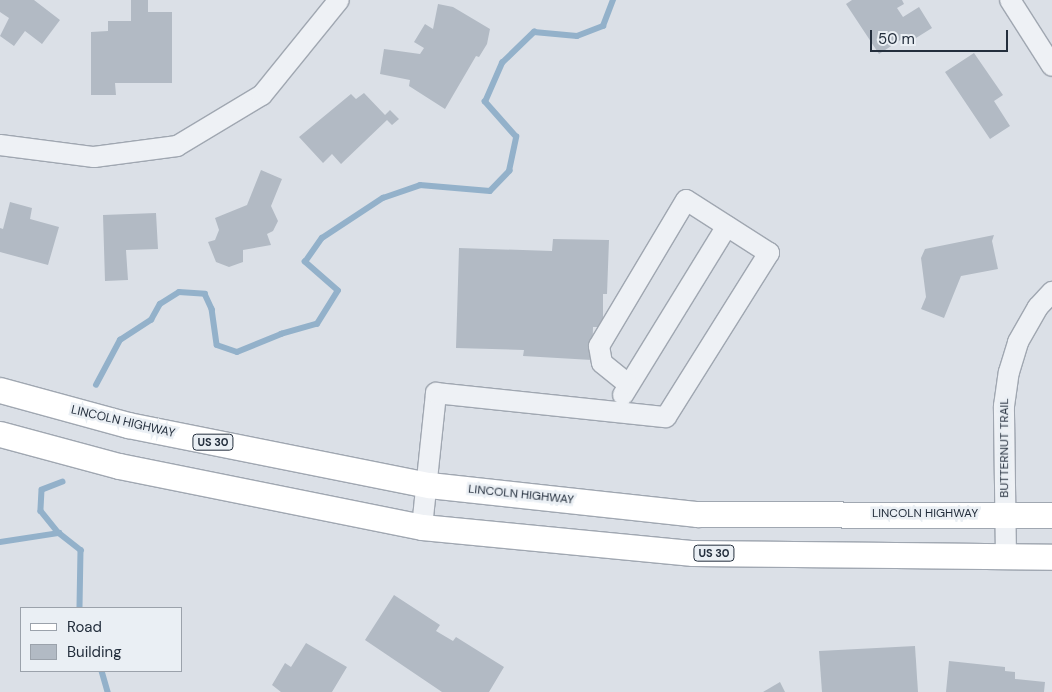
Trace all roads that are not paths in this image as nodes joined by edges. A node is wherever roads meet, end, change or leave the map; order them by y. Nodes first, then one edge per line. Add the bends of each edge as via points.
1 (339, 0) edge
2 (1010, 0) edge
3 (1052, 66) edge
4 (0, 145) edge
5 (727, 226) junction
6 (1052, 292) edge
7 (628, 384) junction
8 (0, 390) edge
9 (614, 412) junction
10 (0, 434) edge
11 (428, 485) junction
12 (1006, 514) junction
13 (1052, 515) edge
14 (422, 527) junction
15 (1006, 556) junction
16 (1052, 557) edge

1 - 4 street via 262,96 177,146 94,156
2 - 3 street
5 - 7 street
5 - 7 street via 686,200 599,346 602,363
5 - 9 street via 770,253 666,417
6 - 12 street, BUTTERNUT TRAIL via 1038,307 1018,342 1008,372 1004,406
7 - 9 street
8 - 11 main road, LINCOLN HIGHWAY / US 30 via 128,425
9 - 11 street via 436,393
10 - 14 main road, US 30 via 119,466
11 - 12 main road, LINCOLN HIGHWAY / US 30 via 696,514
11 - 14 street
12 - 13 main road, LINCOLN HIGHWAY / US 30
12 - 15 street, BUTTERNUT TRAIL
14 - 15 main road, US 30 via 694,552
15 - 16 main road, US 30

